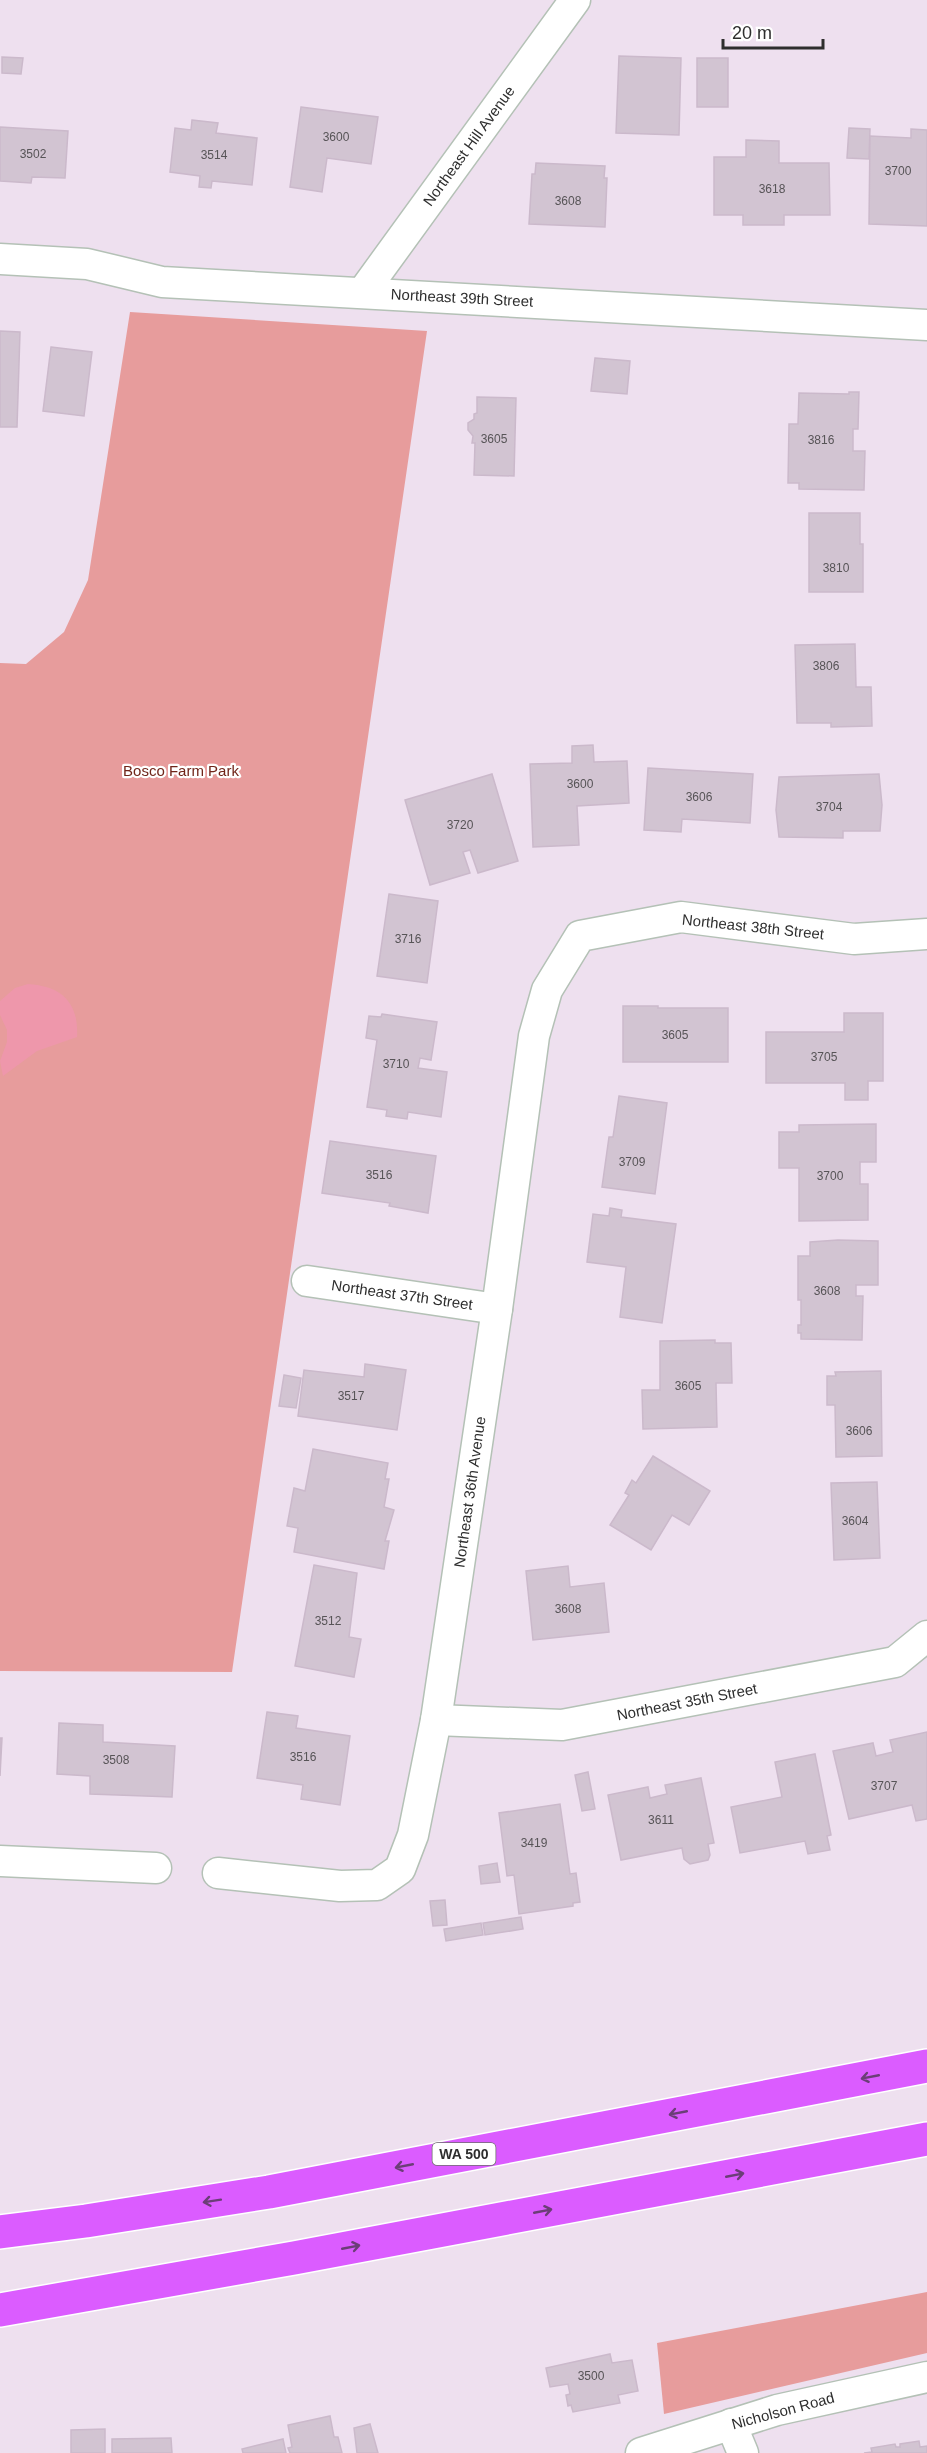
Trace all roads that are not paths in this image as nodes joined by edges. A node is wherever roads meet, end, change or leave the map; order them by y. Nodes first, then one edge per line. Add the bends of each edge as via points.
1 (575, 0) edge
2 (0, 259) edge
3 (363, 292) junction
4 (927, 325) edge
5 (927, 934) edge
6 (580, 936) joint
7 (307, 1281) dead end
8 (497, 1309) junction
9 (927, 1636) edge
10 (436, 1720) junction
11 (0, 1861) edge
12 (156, 1868) dead end
13 (218, 1873) dead end
14 (927, 2066) edge
15 (927, 2139) edge
16 (0, 2232) edge
17 (294, 2258) junction
18 (0, 2299) edge
19 (0, 2310) edge
20 (927, 2377) edge
21 (731, 2424) junction
22 (641, 2453) edge
23 (743, 2453) edge

1 - 3 street, Northeast Hill Avenue
2 - 3 street, Northeast 39th Street via 87,264 162,282
3 - 4 street, Northeast 39th Street
5 - 6 street, Northeast 38th Street via 854,939 681,917
6 - 8 street, Northeast 36th Avenue via 547,990 534,1036
7 - 8 street, Northeast 37th Street
8 - 10 street, Northeast 36th Avenue
9 - 10 street, Northeast 35th Street via 895,1662 562,1725
10 - 13 street, Northeast 36th Avenue via 412,1835 400,1869 376,1885 340,1886
11 - 12 street
14 -> 16 highway, WA 500 via 269,2192
17 -> 15 highway
17 - 18 highway
17 - 19 highway
20 - 21 street, Nicholson Road
21 - 22 street, Nicholson Road
21 - 23 street

